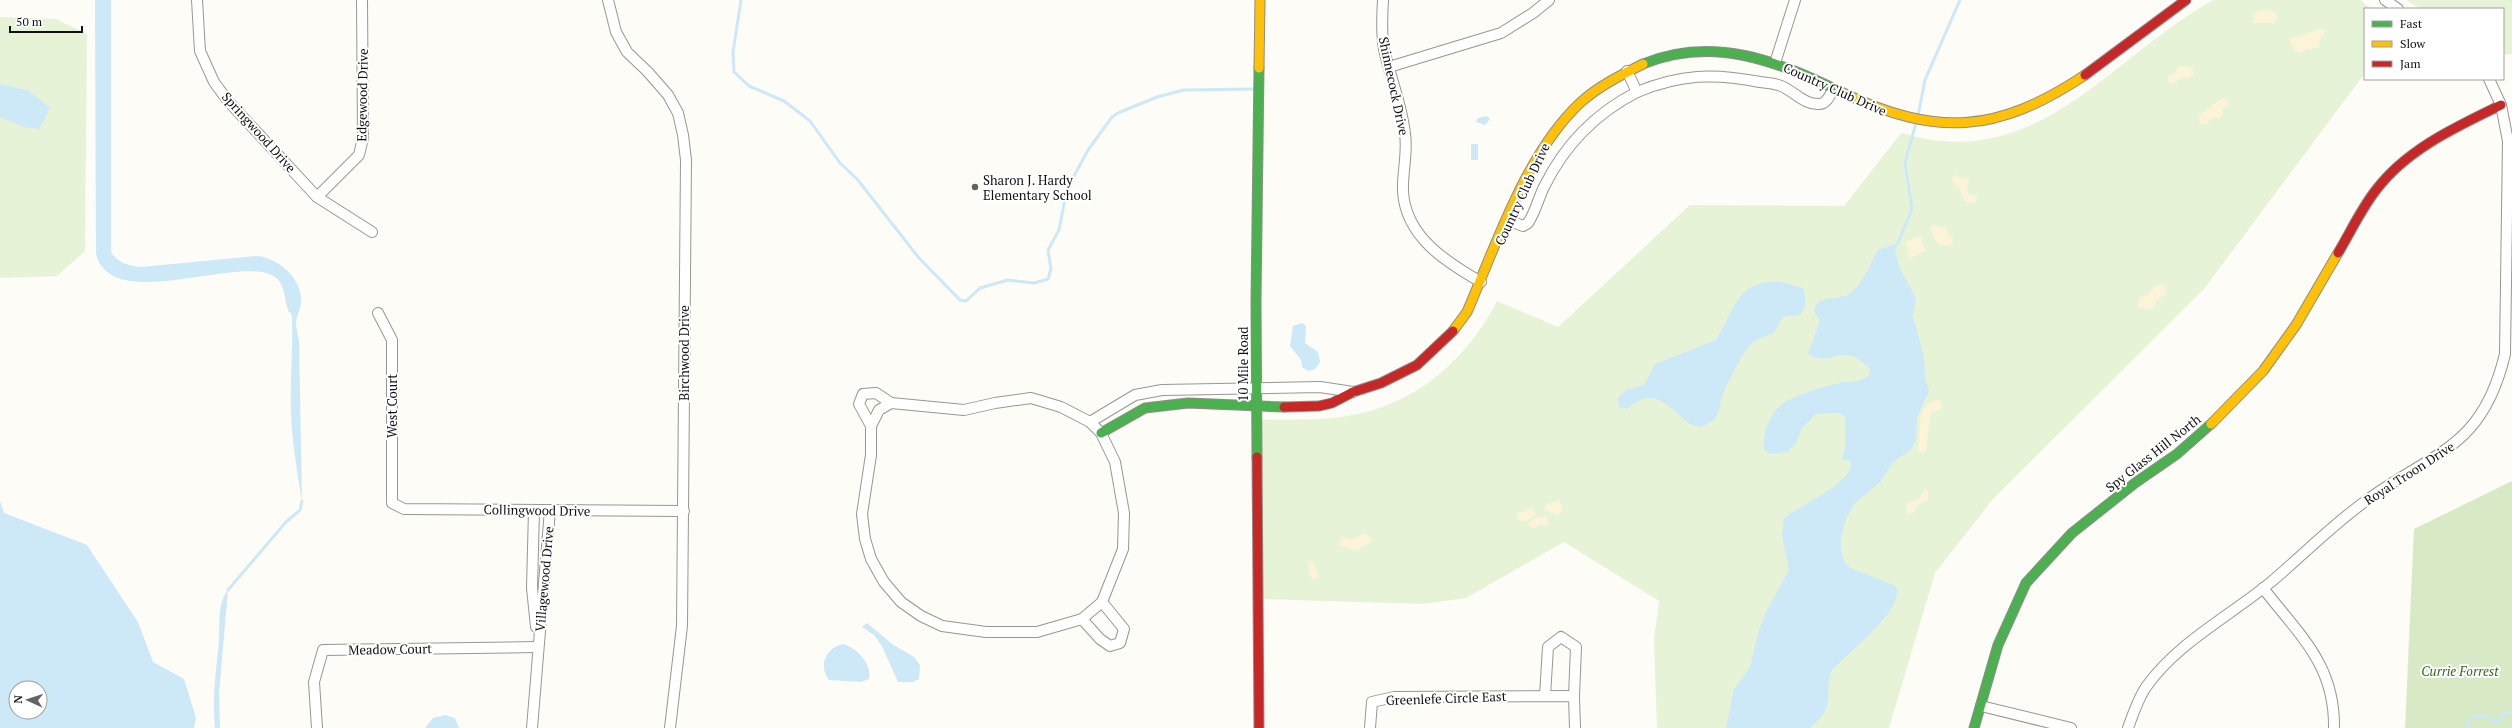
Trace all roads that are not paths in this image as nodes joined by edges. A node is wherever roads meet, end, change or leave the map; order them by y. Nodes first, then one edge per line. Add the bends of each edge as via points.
1 (197, 0) edge
2 (362, 0) edge
3 (608, 0) edge
4 (1260, 0) edge
5 (1383, 0) edge
6 (1549, 0) edge
7 (1795, 0) edge
8 (2186, 0) edge
9 (2384, 0) edge
10 (2396, 8) edge
11 (1775, 63) junction
12 (1389, 66) junction
13 (1627, 71) junction
14 (2488, 80) edge
15 (1833, 89) junction
16 (1636, 92) junction
17 (2501, 105) junction
18 (2510, 165) edge
19 (317, 197) junction
20 (1508, 220) junction
21 (372, 232) dead end
22 (1481, 282) junction
23 (378, 313) dead end
24 (1256, 387) junction
25 (1352, 392) junction
26 (891, 403) junction
27 (1256, 407) junction
28 (1090, 422) junction
29 (871, 426) junction
30 (1102, 433) junction
31 (392, 503) joint
32 (534, 510) junction
33 (550, 510) junction
34 (684, 511) junction
35 (2263, 588) junction
36 (1102, 602) junction
37 (1082, 619) junction
38 (537, 647) junction
39 (1545, 696) junction
40 (1574, 696) junction
41 (1981, 706) junction
42 (317, 728) edge
43 (532, 728) edge
44 (670, 728) edge
45 (1259, 728) edge
46 (1370, 728) edge
47 (1575, 728) edge
48 (1974, 728) edge
49 (2071, 728) edge
50 (2128, 728) edge
51 (2334, 728) edge

1 - 19 street, Springwood Drive via 200,51 214,82 228,101
2 - 19 street, Edgewood Drive via 362,144 359,155
3 - 34 street, Birchwood Drive via 616,32 627,52 668,95 678,113 684,135
4 - 24 street, 10 Mile Road
5 - 12 street, Shinnecock Drive via 1382,34
6 - 12 street via 1501,33
7 - 11 street
8 - 15 street, Country Club Drive via 2049,99 2004,118 1951,124 1926,123 1877,110
9 - 10 street
11 - 13 street, Country Club Drive via 1744,55 1705,52 1655,60
11 - 15 street, Country Club Drive
12 - 22 street, Shinnecock Drive via 1406,135 1403,193 1412,223 1430,247 1448,263
13 - 16 street
13 - 20 street, Country Club Drive via 1582,100 1561,122 1533,163
14 - 17 street
15 - 16 street via 1827,100 1821,104 1813,104 1802,100 1780,85 1733,76 1711,75 1663,81
16 - 20 street via 1610,108 1576,138 1554,169 1528,223 1523,226
17 - 18 street, Royal Troon Drive
17 - 41 street, Spy Glass Hill North via 2422,146 2387,175 2296,325 2263,371 2203,433 2103,508 2072,533 2044,561 2026,583 2012,612 1998,645
18 - 35 street, Royal Troon Drive via 2505,354 2500,377 2477,422 2450,448 2363,502
19 - 21 street, Springwood Drive
20 - 22 street, Country Club Drive
22 - 25 street, Country Club Drive via 1467,312 1453,331 1417,365 1365,390
23 - 31 street, West Court via 392,340
24 - 25 street, Country Club Drive via 1320,387
24 - 27 street, 10 Mile Road
24 - 28 street, Country Club Drive via 1162,390 1135,395
25 - 27 street, Country Club Drive via 1332,403 1319,406
26 - 28 street via 964,410 1031,398 1060,407
26 - 29 street via 879,410
26 - 29 street via 876,393 863,394 859,404
27 - 30 street, Country Club Drive via 1188,403 1145,408
27 - 45 street, 10 Mile Road
28 - 30 street
29 - 37 street via 871,455 862,514 865,539 871,560 884,582 901,602 942,626 986,632 1037,632
30 - 36 street via 1115,462 1124,513 1123,549
31 - 32 street, Collingwood Drive via 404,509
32 - 33 street, Collingwood Drive
32 - 38 street, Villagewood Drive via 532,588
33 - 34 street, Collingwood Drive
33 - 38 street, Villagewood Drive via 546,584
34 - 44 street, Birchwood Drive via 682,626
35 - 50 street, Royal Troon Drive via 2188,644 2159,671 2139,700
35 - 51 street via 2302,635 2326,674 2332,697
36 - 37 street
36 - 37 street via 1124,629 1120,643 1110,646
38 - 42 street, Meadow Court via 323,650 314,682
38 - 43 street, Villagewood Drive
39 - 40 street, Greenlefe Circle East
39 - 40 street via 1548,647 1561,637 1576,647
39 - 46 street, Greenlefe Circle East via 1394,698 1372,702
40 - 47 street
41 - 48 street, Spy Glass Hill North
41 - 49 street

